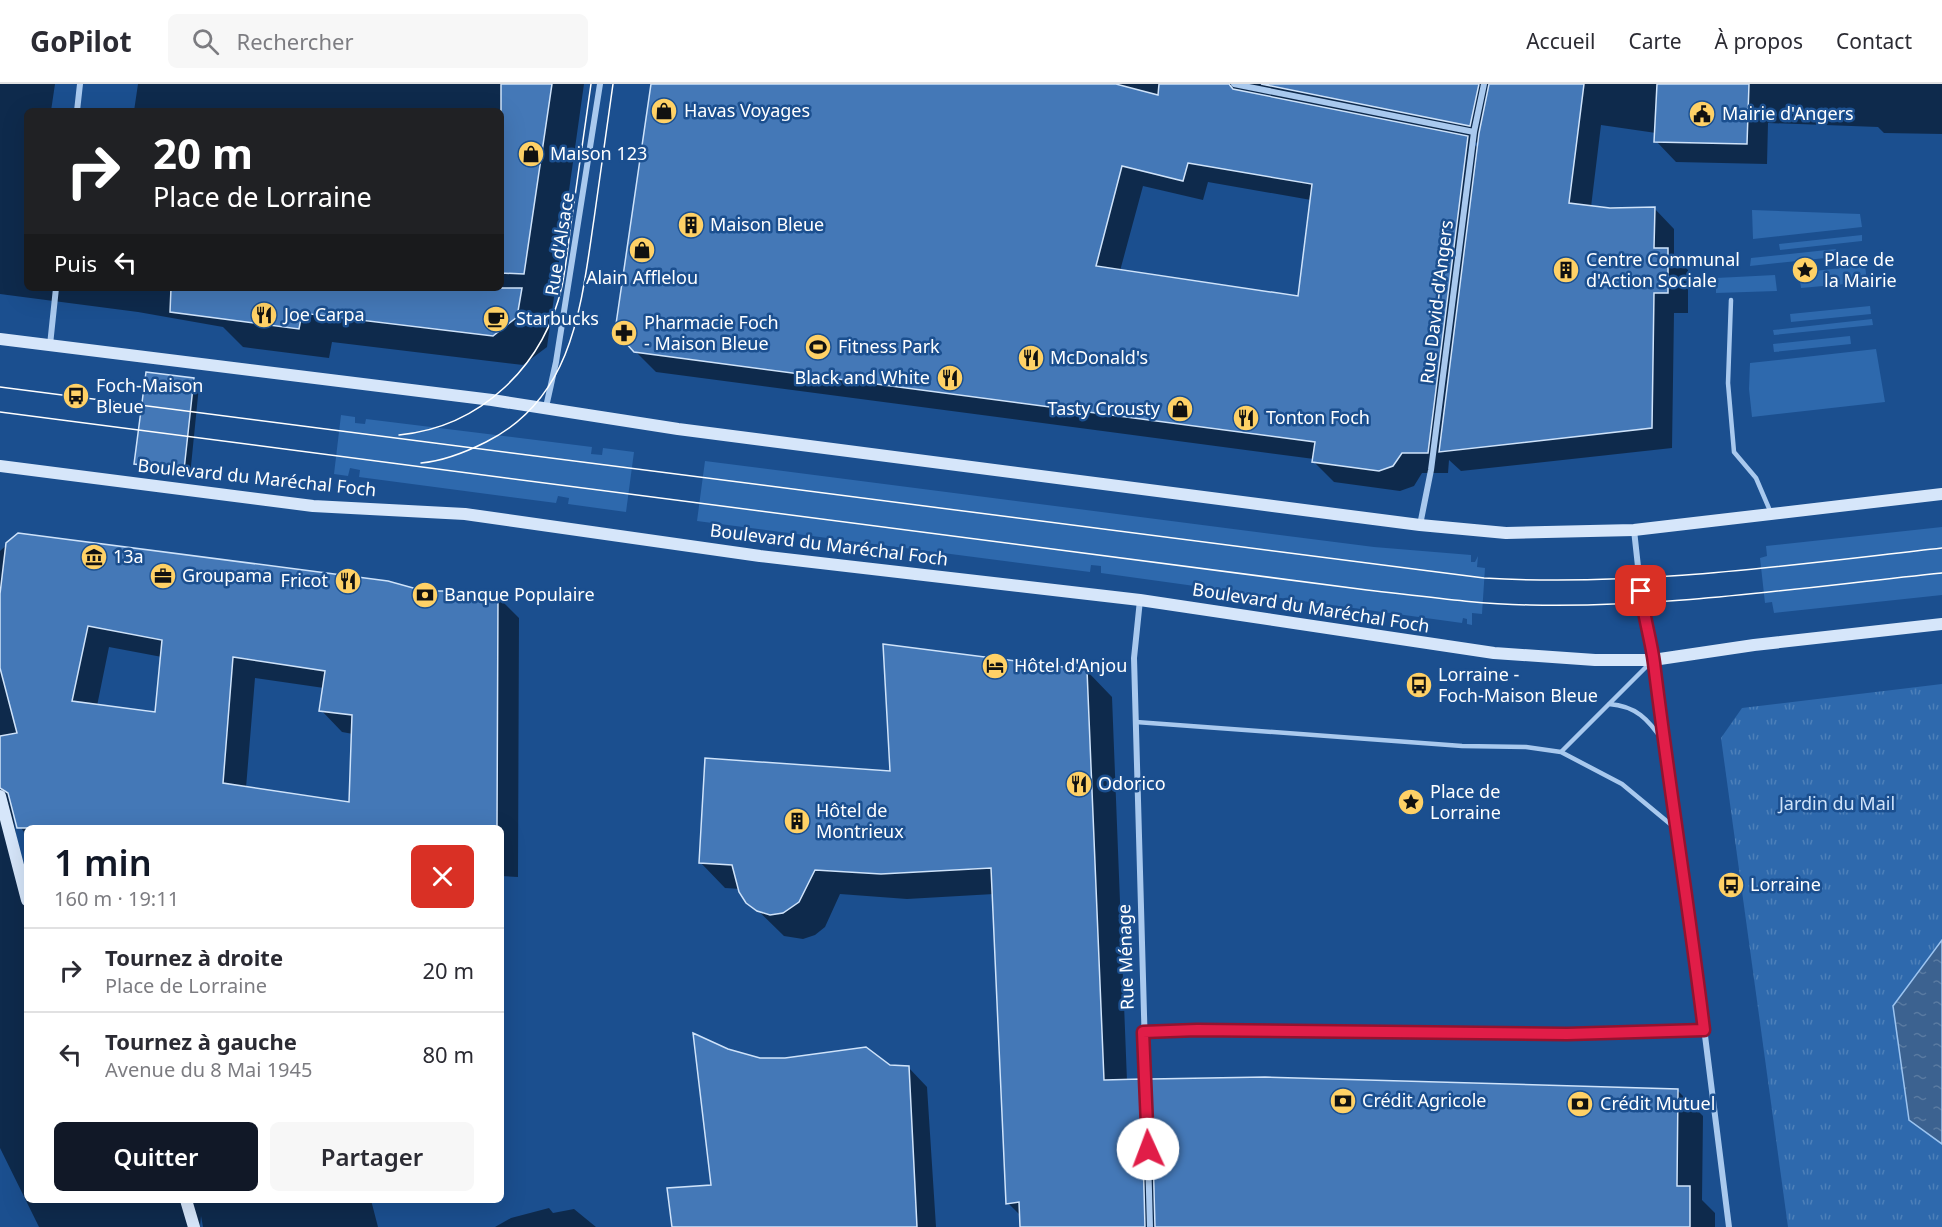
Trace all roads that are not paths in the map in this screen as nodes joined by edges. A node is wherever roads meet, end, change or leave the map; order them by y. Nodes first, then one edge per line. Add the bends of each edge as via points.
1 (80, 84) edge
2 (600, 84) edge
3 (1234, 84) edge
4 (1484, 84) edge
5 (77, 108) edge
6 (1474, 132) junction
7 (56, 291) edge
8 (1731, 300) dead end
9 (0, 339) edge
10 (50, 346) junction
11 (546, 407) junction
12 (0, 466) edge
13 (1942, 494) edge
14 (1770, 513) junction
15 (1420, 525) junction
16 (1634, 530) junction
17 (1140, 600) junction
18 (1942, 624) edge
19 (1653, 660) junction
20 (1609, 704) junction
21 (1136, 722) junction
22 (1663, 741) junction
23 (1561, 752) junction
24 (0, 796) edge
25 (1675, 828) junction
26 (24, 888) edge
27 (1704, 1030) junction
28 (1143, 1032) junction
29 (187, 1203) edge
30 (194, 1227) edge
31 (1150, 1227) edge
32 (1729, 1227) edge

1 - 5 street
2 - 11 street, Rue d'Alsace
3 - 6 street
4 - 6 street, Rue David-d'Angers
6 - 15 street, Rue David-d'Angers via 1431,470
7 - 10 street
8 - 14 lane via 1728,383 1734,453 1756,478
9 - 10 main road
10 - 11 main road
11 - 15 main road via 678,429
12 - 17 main road, Boulevard du Maréchal Foch via 304,505 465,514 760,556
13 - 14 main road
14 - 16 main road
15 - 16 main road via 1506,533
16 - 19 street
17 - 19 main road, Boulevard du Maréchal Foch via 1494,653
17 - 21 street, Rue Ménage via 1134,658
18 - 19 main road, Boulevard du Maréchal Foch
19 - 20 lane
19 - 22 street
20 - 22 lane via 1638,711
20 - 23 lane
21 - 23 lane
21 - 28 street, Rue Ménage
22 - 25 street
23 - 25 lane via 1622,784
24 - 26 main road
25 - 27 street
27 - 28 street via 1567,1034
27 - 32 street
28 - 31 street, Rue Ménage
29 - 30 main road

